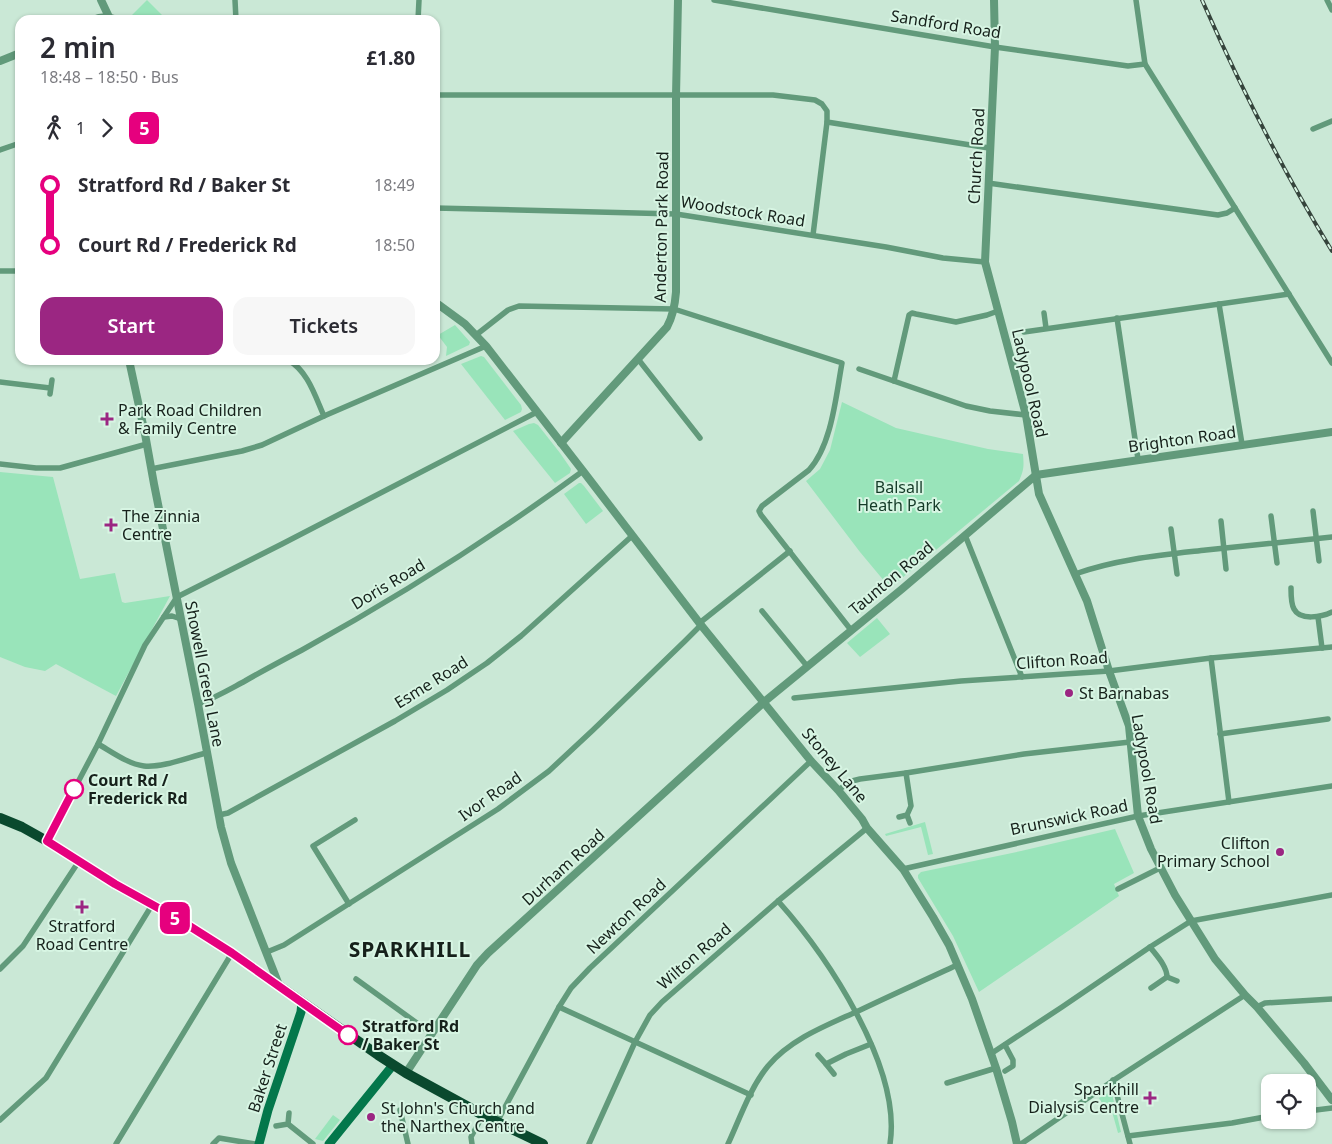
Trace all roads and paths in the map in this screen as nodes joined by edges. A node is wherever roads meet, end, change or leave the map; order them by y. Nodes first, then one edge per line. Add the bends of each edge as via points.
1 (101, 0) edge
2 (235, 0) edge
3 (419, 0) edge
4 (678, 0) edge
5 (714, 0) edge
6 (994, 0) edge
7 (1136, 0) edge
8 (1327, 0) edge
9 (1332, 9) edge
10 (107, 15) edge
11 (236, 15) edge
12 (418, 15) edge
13 (995, 47) junction
14 (15, 55) edge
15 (0, 61) edge
16 (1145, 64) junction
17 (440, 95) edge
18 (676, 96) junction
19 (1332, 121) edge
20 (827, 122) junction
21 (1313, 130) dead end
22 (15, 145) edge
23 (990, 148) junction
24 (0, 150) edge
25 (988, 183) junction
26 (440, 208) edge
27 (1234, 208) junction
28 (676, 214) junction
29 (813, 235) junction
30 (985, 262) junction
31 (0, 271) edge
32 (15, 271) edge
33 (1288, 294) junction
34 (1219, 304) junction
35 (440, 306) edge
36 (674, 309) junction
37 (998, 311) junction
38 (1044, 313) dead end
39 (1117, 318) junction
40 (1046, 328) junction
41 (1024, 332) dead end
42 (476, 335) junction
43 (486, 346) junction
44 (638, 359) junction
45 (1332, 363) edge
46 (130, 365) edge
47 (294, 365) edge
48 (858, 369) dead end
49 (52, 380) dead end
50 (894, 381) junction
51 (0, 382) edge
52 (537, 412) junction
53 (1026, 415) junction
54 (324, 416) junction
55 (1332, 432) edge
56 (700, 438) dead end
57 (561, 443) junction
58 (147, 444) junction
59 (1242, 444) junction
60 (1138, 460) junction
61 (0, 464) edge
62 (151, 469) junction
63 (583, 471) junction
64 (1036, 475) junction
65 (1313, 511) dead end
66 (1271, 516) dead end
67 (1221, 521) dead end
68 (1171, 529) dead end
69 (966, 534) junction
70 (632, 536) junction
71 (1332, 537) edge
72 (1317, 538) junction
73 (1275, 543) junction
74 (1224, 548) junction
75 (790, 551) junction
76 (1175, 554) junction
77 (1319, 561) dead end
78 (1277, 563) dead end
79 (1226, 569) dead end
80 (1075, 574) junction
81 (1178, 574) dead end
82 (1291, 588) dead end
83 (177, 597) junction
84 (762, 610) dead end
85 (1332, 612) edge
86 (164, 617) junction
87 (1318, 617) junction
88 (181, 619) junction
89 (701, 625) junction
90 (851, 630) junction
91 (1332, 647) edge
92 (1322, 648) junction
93 (1211, 658) junction
94 (808, 666) junction
95 (1109, 671) junction
96 (1022, 677) junction
97 (794, 698) dead end
98 (764, 702) junction
99 (198, 704) junction
100 (1328, 719) dead end
101 (1220, 734) junction
102 (1130, 742) junction
103 (98, 744) junction
104 (206, 752) junction
105 (811, 761) junction
106 (906, 773) junction
107 (1332, 786) edge
108 (838, 790) junction
109 (1229, 802) junction
110 (219, 815) junction
111 (907, 815) junction
112 (1138, 816) junction
113 (900, 817) dead end
114 (0, 818) edge
115 (355, 820) dead end
116 (910, 823) dead end
117 (867, 828) junction
118 (47, 841) junction
119 (78, 861) junction
120 (1160, 868) junction
121 (903, 869) junction
122 (1118, 890) dead end
123 (1332, 895) edge
124 (778, 901) junction
125 (349, 904) junction
126 (152, 905) junction
127 (1191, 921) junction
128 (1150, 946) junction
129 (267, 952) junction
130 (232, 953) junction
131 (957, 965) junction
132 (0, 969) edge
133 (1167, 977) junction
134 (356, 979) dead end
135 (1177, 981) dead end
136 (279, 985) junction
137 (1151, 988) dead end
138 (1245, 995) junction
139 (1332, 1000) edge
140 (302, 1002) junction
141 (559, 1007) junction
142 (1257, 1007) junction
143 (856, 1012) junction
144 (432, 1034) junction
145 (635, 1042) junction
146 (871, 1044) junction
147 (1005, 1045) junction
148 (992, 1053) junction
149 (818, 1055) dead end
150 (826, 1064) junction
151 (393, 1065) junction
152 (996, 1068) junction
153 (1005, 1071) dead end
154 (406, 1073) junction
155 (834, 1074) dead end
156 (1114, 1080) junction
157 (947, 1083) dead end
158 (750, 1095) junction
159 (1332, 1100) edge
160 (1332, 1108) edge
161 (400, 1110) dead end
162 (1316, 1110) edge
163 (289, 1114) dead end
164 (482, 1116) junction
165 (1261, 1117) edge
166 (0, 1120) edge
167 (497, 1122) junction
168 (288, 1124) junction
169 (276, 1126) dead end
170 (1128, 1136) junction
171 (330, 1143) edge
172 (116, 1144) edge
173 (213, 1144) edge
174 (255, 1144) edge
175 (259, 1144) edge
176 (313, 1144) edge
177 (408, 1144) edge
178 (472, 1144) edge
179 (543, 1144) edge
180 (589, 1144) edge
181 (728, 1144) edge
182 (890, 1144) edge
183 (1017, 1144) edge
184 (1021, 1144) edge
185 (1130, 1144) edge

1 - 10 street
2 - 11 street
3 - 12 street
4 - 18 street, Anderton Park Road
5 - 13 street, Sandford Road
6 - 13 street, Church Road
7 - 16 street
8 - 9 street
13 - 16 street, Sandford Road via 1128,66
13 - 23 street, Church Road
14 - 15 street
16 - 27 street
17 - 18 street
18 - 20 street via 773,95 809,99 825,107
18 - 28 street, Anderton Park Road
19 - 21 street
20 - 23 street
20 - 29 street
22 - 24 street
23 - 25 street, Church Road
25 - 27 street via 1218,215
25 - 30 street, Church Road
26 - 28 street, Woodstock Road
27 - 33 street
28 - 29 street, Woodstock Road
28 - 36 street, Anderton Park Road
29 - 30 street, Woodstock Road via 943,258
30 - 37 street, Church Road
31 - 32 street
33 - 34 street
33 - 45 street
34 - 39 street
34 - 59 street
35 - 42 street, Stoney Lane
36 - 42 street via 519,306 508,310
36 - 44 street, Anderton Park Road via 667,327
36 - 75 street via 842,363 828,432 819,456 809,470 759,511
37 - 50 street via 956,322 908,315
37 - 53 street, Ladypool Road
38 - 40 street
39 - 40 street
39 - 60 street
40 - 41 street
42 - 43 street, Stoney Lane
43 - 52 street, Stoney Lane
43 - 54 street
44 - 56 street
44 - 57 street, Anderton Park Road
46 - 58 street, Showell Green Lane
47 - 54 street via 308,381
48 - 50 street
49 - 51 street via 50,391
50 - 53 street via 966,406
52 - 57 street, Stoney Lane
52 - 83 street
53 - 64 street, Ladypool Road
54 - 62 street via 262,445
55 - 59 street, Brighton Road
57 - 63 street, Stoney Lane
58 - 61 street via 60,468
58 - 62 street, Showell Green Lane
59 - 60 street, Brighton Road
60 - 64 street, Brighton Road
62 - 83 street, Showell Green Lane
63 - 70 street, Stoney Lane
63 - 99 street, Doris Road via 410,588 290,657
64 - 69 street, Taunton Road
64 - 80 street, Ladypool Road via 1039,494
65 - 72 street
66 - 73 street
67 - 74 street
68 - 76 street
69 - 90 street, Taunton Road
69 - 96 street
70 - 89 street, Stoney Lane
70 - 110 street, Esme Road via 487,663 395,721
71 - 72 street
72 - 73 street
72 - 77 street
73 - 74 street
73 - 78 street
74 - 76 street
74 - 79 street
75 - 89 street, Ivor Road
75 - 90 street
76 - 80 street via 1116,563
76 - 81 street
80 - 95 street, Ladypool Road
82 - 87 street via 1294,609 1298,613
83 - 86 street
83 - 88 street, Showell Green Lane
84 - 94 street
85 - 87 street
86 - 88 street
86 - 103 street via 146,645
87 - 92 street
88 - 99 street, Showell Green Lane
89 - 98 street, Stoney Lane
89 - 125 street, Ivor Road via 549,771 498,809
90 - 94 street, Taunton Road
91 - 92 street, Clifton Road
92 - 93 street, Clifton Road
93 - 95 street, Clifton Road
93 - 101 street
94 - 98 street, Taunton Road
95 - 96 street, Clifton Road
95 - 102 street, Ladypool Road via 1129,726
96 - 97 street, Clifton Road
98 - 105 street, Stoney Lane
98 - 144 street, Durham Road via 488,953
99 - 104 street, Showell Green Lane
100 - 101 street
101 - 109 street
102 - 106 street via 1024,754
102 - 112 street, Ladypool Road
103 - 104 street via 144,766
103 - 118 street
104 - 110 street, Showell Green Lane
105 - 108 street, Stoney Lane
105 - 141 street, Newton Road via 590,968
106 - 108 street via 852,781
106 - 111 street via 911,806
107 - 109 street, Brunswick Road
108 - 117 street, Stoney Lane
109 - 112 street, Brunswick Road
110 - 129 street, Showell Green Lane via 231,863
111 - 113 street
111 - 116 street
112 - 120 street, Ladypool Road
112 - 121 street, Brunswick Road
114 - 118 highway
115 - 125 street via 313,846
117 - 121 street, Stoney Lane
117 - 124 street, Wilton Road
118 - 119 highway
119 - 126 highway
119 - 132 street via 23,946
120 - 122 street
120 - 127 street, Ladypool Road
121 - 131 street, Stoney Lane via 949,945
123 - 127 street
124 - 143 street via 807,935
124 - 145 street, Wilton Road via 662,1002 650,1015
125 - 129 street, Ivor Road via 284,945
126 - 130 highway
126 - 166 street via 46,1078
127 - 128 street
127 - 138 street, Ladypool Road via 1215,959
128 - 133 street via 1164,965
128 - 147 street
129 - 136 street, Showell Green Lane
130 - 136 highway
130 - 172 street
131 - 143 street
131 - 148 street, Stoney Lane
133 - 135 street
133 - 137 street
134 - 144 street
136 - 140 highway
138 - 142 street, Ladypool Road
138 - 156 street
139 - 142 street via 1264,1002
140 - 151 highway
140 - 175 main road, Baker Street
141 - 145 street
141 - 167 street, Newton Road
142 - 159 street, Ladypool Road
143 - 146 street
143 - 158 street via 790,1046 769,1064
144 - 154 street, Durham Road
145 - 158 street
145 - 180 street, Wilton Road
146 - 150 street
146 - 182 street via 887,1096 892,1133
147 - 148 street
147 - 153 street via 1013,1060 1013,1066
148 - 152 street, Stoney Lane
149 - 150 street
150 - 155 street
151 - 154 highway
151 - 171 main road
152 - 157 street
152 - 183 street, Stoney Lane
154 - 164 highway
156 - 170 street
156 - 184 street
158 - 181 street
160 - 162 street
161 - 177 street
163 - 168 street
164 - 167 highway
164 - 178 street via 471,1136
165 - 170 street
167 - 179 highway
168 - 169 street
168 - 176 street
170 - 185 street
173 - 174 street via 219,1138

